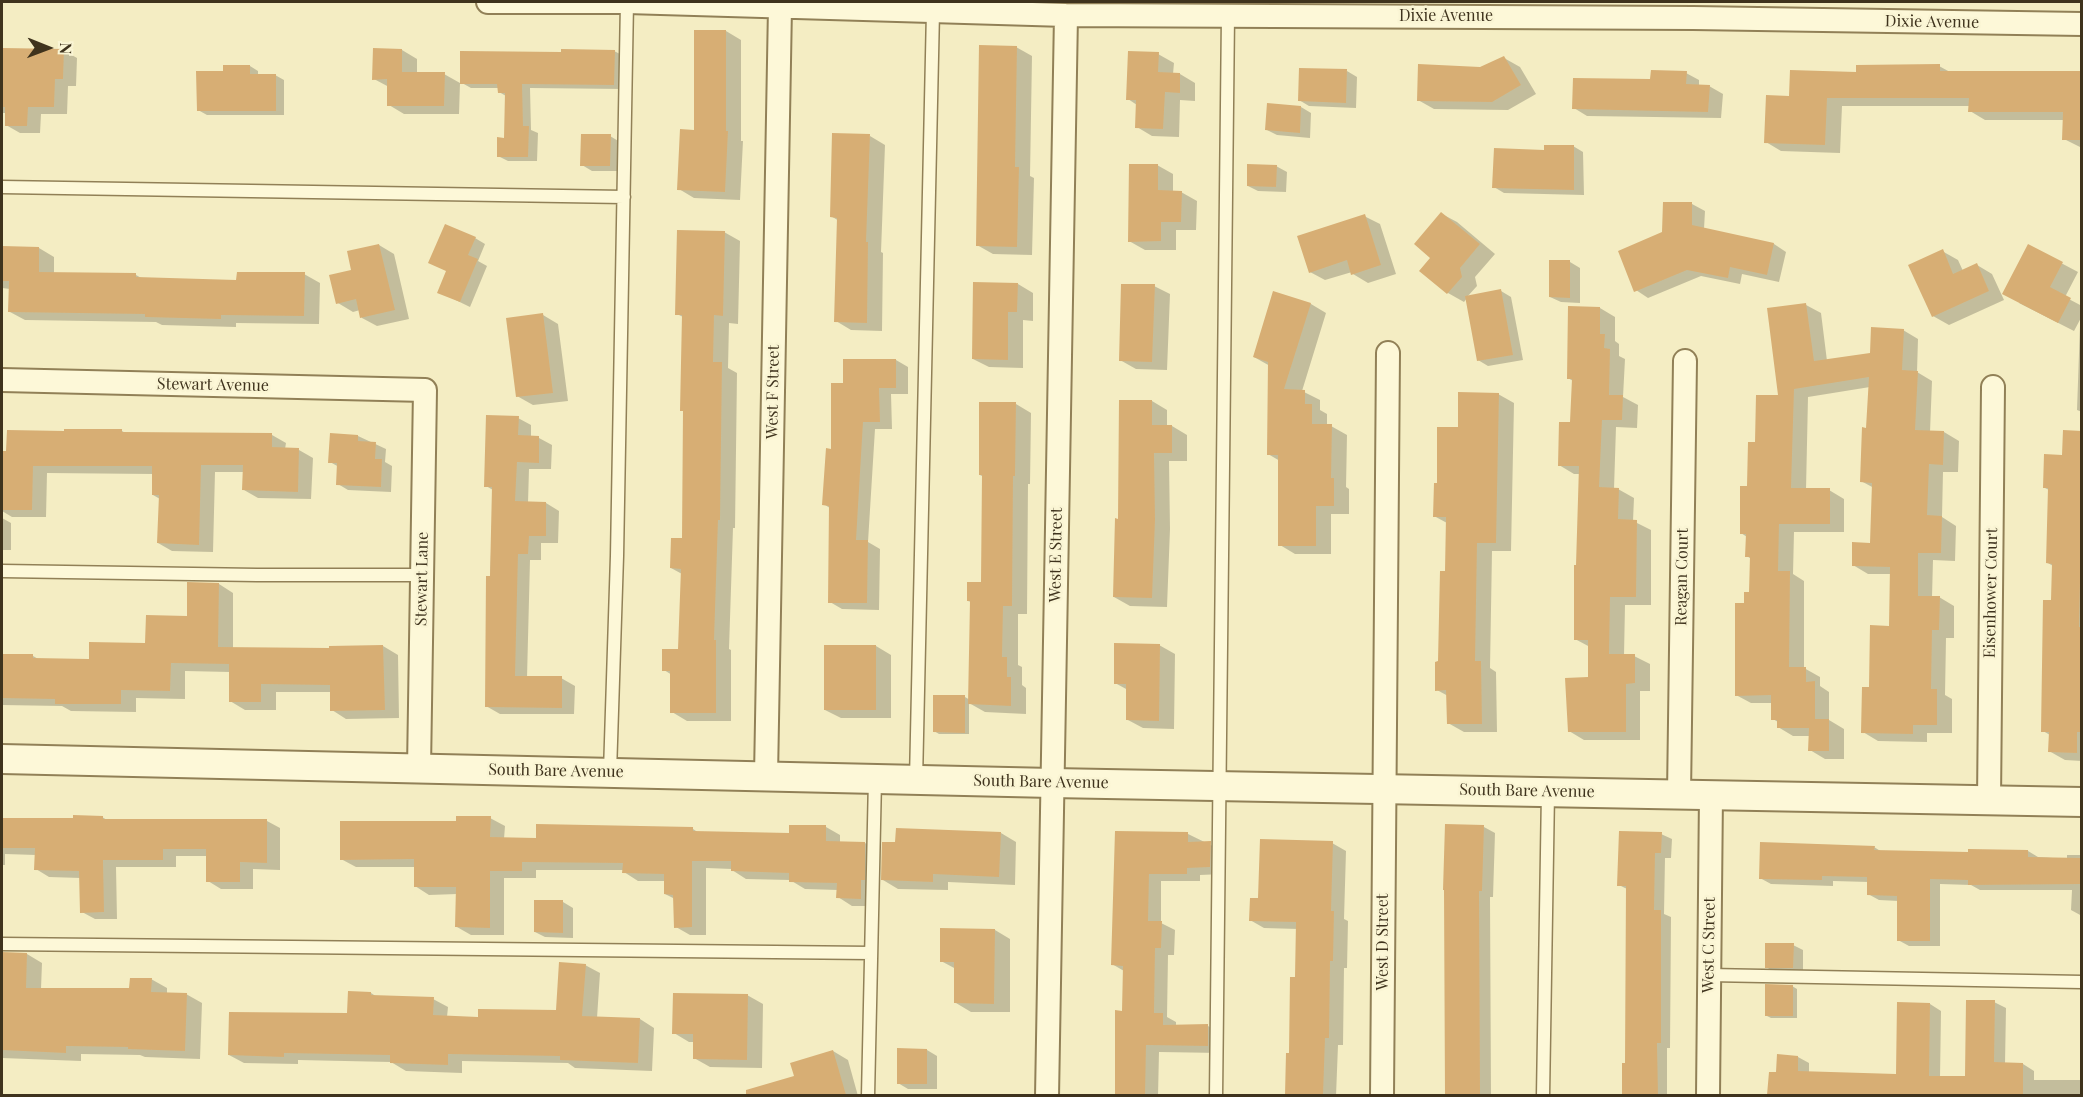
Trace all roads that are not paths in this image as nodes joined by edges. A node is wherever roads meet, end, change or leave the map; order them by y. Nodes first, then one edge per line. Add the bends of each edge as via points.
1 (488, 2) edge
2 (627, 2) edge
3 (780, 7) junction
4 (1693, 10) edge
5 (933, 11) junction
6 (1066, 15) junction
7 (1228, 15) junction
8 (2082, 24) edge
9 (2, 188) edge
10 (624, 197) junction
11 (1388, 353) dead end
12 (1685, 361) dead end
13 (2, 380) edge
14 (1993, 387) dead end
15 (425, 390) joint
16 (2, 571) edge
17 (421, 575) junction
18 (2, 759) edge
19 (419, 768) junction
20 (610, 772) junction
21 (766, 776) junction
22 (875, 779) junction
23 (916, 780) junction
24 (1052, 783) junction
25 (1219, 786) junction
26 (1384, 788) junction
27 (1548, 792) junction
28 (1679, 794) junction
29 (1711, 794) junction
30 (1989, 800) junction
31 (2082, 802) edge
32 (2, 944) edge
33 (872, 953) junction
34 (1709, 975) junction
35 (2082, 982) edge
36 (868, 1095) edge
37 (1047, 1095) edge
38 (1216, 1095) edge
39 (1382, 1095) edge
40 (1542, 1095) edge
41 (1708, 1095) edge

1 - 2 street, Dixie Avenue
2 - 3 street, Dixie Avenue
2 - 10 lane
3 - 5 street, Dixie Avenue
3 - 21 street, West F Street
4 - 7 street, Dixie Avenue
4 - 8 street, Dixie Avenue
5 - 6 street, Dixie Avenue
5 - 23 lane
6 - 7 street, Dixie Avenue
6 - 24 street, West E Street
7 - 25 lane
9 - 10 lane
10 - 20 lane
11 - 26 street, West D Street
12 - 28 street, Reagan Court
13 - 15 street, Stewart Avenue
14 - 30 street, Eisenhower Court
15 - 17 street, Stewart Lane
16 - 17 lane
17 - 19 street, Stewart Lane
18 - 19 street, South Bare Avenue
19 - 20 street, South Bare Avenue
20 - 21 street, South Bare Avenue
21 - 22 street, South Bare Avenue
22 - 23 street, South Bare Avenue
22 - 33 lane
23 - 24 street, South Bare Avenue
24 - 25 street, South Bare Avenue
24 - 37 street, West E Street
25 - 26 street, South Bare Avenue
25 - 38 lane
26 - 27 street, South Bare Avenue
26 - 39 street, West D Street
27 - 28 street, South Bare Avenue
27 - 40 lane
28 - 29 street, South Bare Avenue
29 - 30 street, South Bare Avenue
29 - 34 street, West C Street
30 - 31 street, South Bare Avenue
32 - 33 lane
33 - 36 lane
34 - 35 lane
34 - 41 street, West C Street

